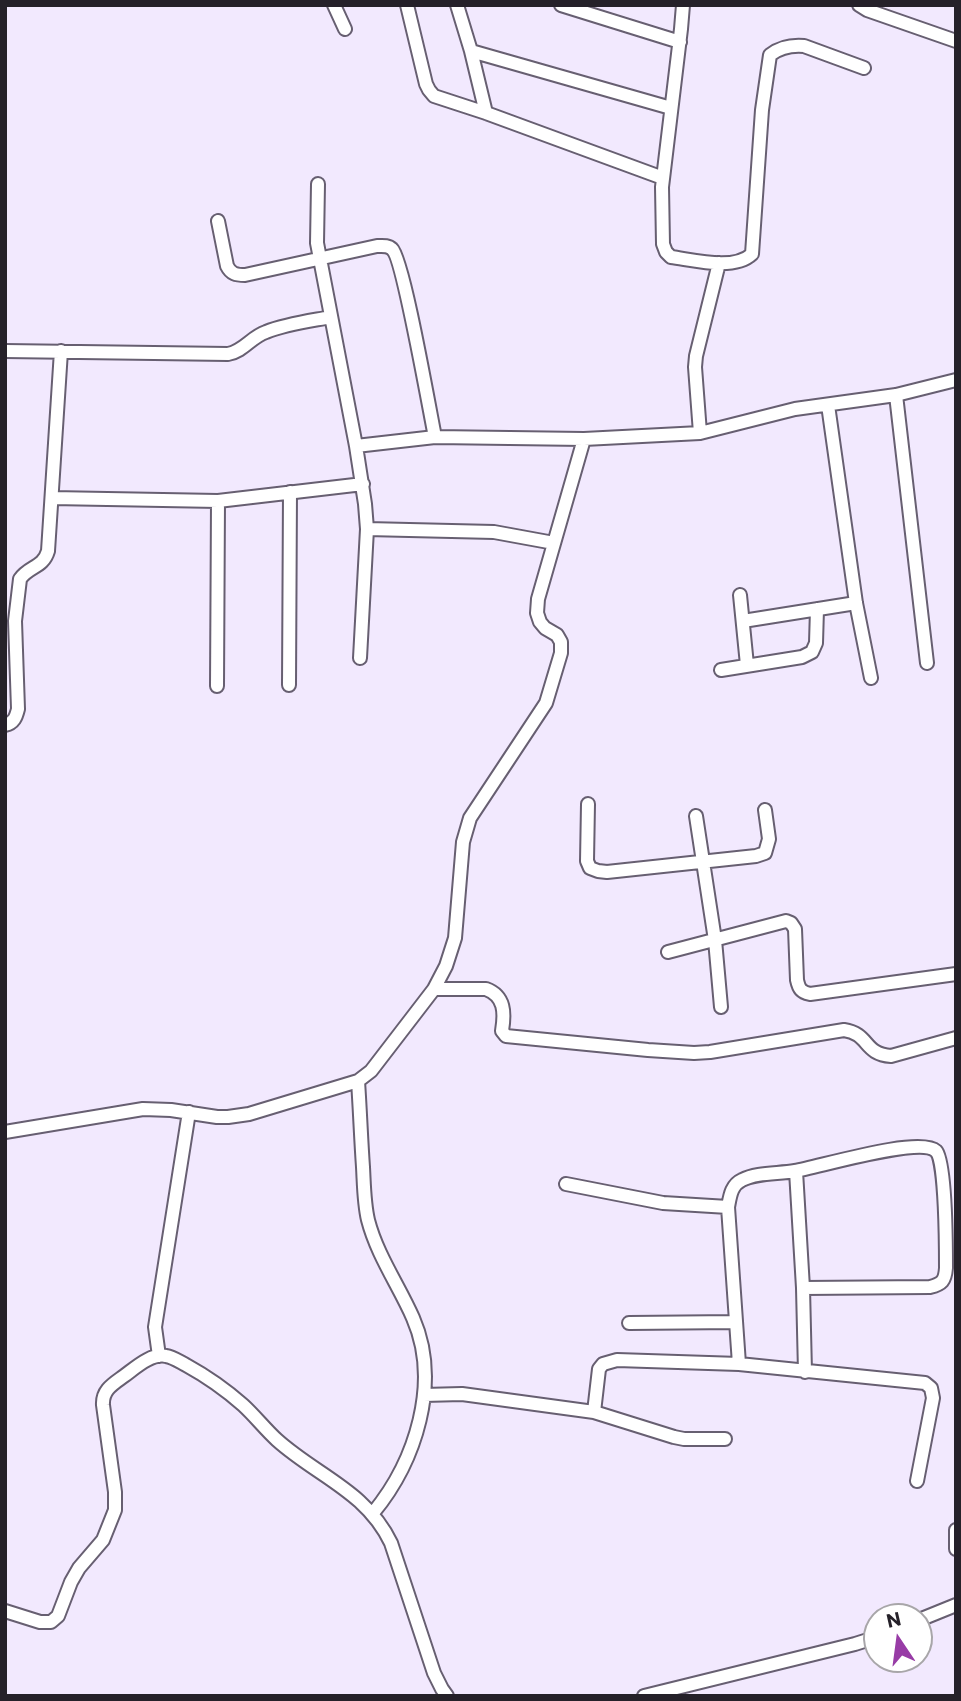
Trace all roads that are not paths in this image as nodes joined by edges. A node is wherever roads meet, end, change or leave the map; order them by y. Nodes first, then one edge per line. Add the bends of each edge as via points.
1 (334, 5) edge
2 (407, 5) edge
3 (457, 5) edge
4 (561, 5) edge
5 (683, 5) edge
6 (859, 5) edge
7 (345, 29) dead end
8 (956, 41) edge
9 (680, 42) junction
10 (471, 51) junction
11 (864, 68) dead end
12 (671, 108) junction
13 (486, 113) junction
14 (663, 178) junction
15 (318, 184) dead end
16 (218, 221) dead end
17 (320, 259) junction
18 (719, 263) junction
19 (331, 317) junction
20 (5, 351) edge
21 (61, 351) junction
22 (956, 380) edge
23 (896, 395) junction
24 (828, 405) junction
25 (700, 433) junction
26 (435, 437) junction
27 (584, 439) junction
28 (356, 446) junction
29 (363, 484) junction
30 (290, 492) junction
31 (52, 498) junction
32 (218, 501) junction
33 (367, 529) junction
34 (554, 543) junction
35 (740, 595) dead end
36 (856, 603) junction
37 (817, 610) junction
38 (743, 621) junction
39 (360, 658) dead end
40 (927, 663) dead end
41 (747, 665) junction
42 (721, 670) dead end
43 (872, 678) dead end
44 (289, 685) dead end
45 (217, 686) dead end
46 (5, 725) edge
47 (588, 804) dead end
48 (765, 810) dead end
49 (696, 817) dead end
50 (702, 862) junction
51 (715, 940) junction
52 (668, 952) dead end
53 (956, 974) edge
54 (434, 989) junction
55 (721, 1007) dead end
56 (956, 1038) edge
57 (358, 1082) junction
58 (189, 1112) junction
59 (5, 1132) edge
60 (796, 1171) junction
61 (949, 1172) edge
62 (566, 1184) dead end
63 (727, 1207) junction
64 (803, 1288) junction
65 (736, 1322) junction
66 (629, 1323) dead end
67 (159, 1356) junction
68 (739, 1364) junction
69 (804, 1371) junction
70 (424, 1395) junction
71 (594, 1412) junction
72 (725, 1439) dead end
73 (917, 1481) dead end
74 (373, 1513) junction
75 (956, 1530) edge
76 (956, 1549) edge
77 (956, 1605) edge
78 (5, 1611) edge
79 (933, 1614) edge
80 (863, 1641) edge
81 (446, 1695) edge
82 (644, 1696) edge

1 - 7 street
2 - 13 street via 429,90 442,100
3 - 10 street
4 - 9 street
5 - 9 street
6 - 8 street
9 - 12 street
10 - 12 street
10 - 13 street
11 - 18 street via 804,46 794,45 770,55 752,254 740,261
12 - 14 street
13 - 14 street
14 - 18 street via 666,252 671,257
15 - 17 street
16 - 17 street via 227,266 236,275
17 - 19 street
17 - 26 street via 377,246 394,250
18 - 25 street via 696,356
19 - 21 street via 268,330 228,354
19 - 28 street
20 - 21 street
21 - 31 street
22 - 23 street
23 - 24 street
23 - 40 street
24 - 25 street
24 - 36 street
25 - 27 street
26 - 27 street
26 - 28 street
27 - 34 street
28 - 29 street
29 - 30 street
29 - 33 street
30 - 32 street
30 - 44 street
31 - 32 street
31 - 46 street via 46,557 20,579 15,621 18,709
32 - 45 street
33 - 34 street via 494,531
33 - 39 street
34 - 54 street via 537,613 545,628 557,635 561,653 546,703 470,818 463,842 455,938
35 - 38 street
36 - 37 street
36 - 43 street
37 - 38 street
37 - 41 street via 812,652
38 - 41 street
41 - 42 street
47 - 50 street via 590,868 607,872
48 - 50 street via 769,839 765,853
49 - 50 street
50 - 51 street
51 - 52 street
51 - 53 street via 791,923 798,987 810,994
51 - 55 street
54 - 56 street via 492,991 504,1010 502,1031 506,1036 622,1048 710,1052 844,1030 855,1031 873,1051 891,1056
54 - 57 street
57 - 58 street via 249,1114 217,1117
57 - 70 street via 368,1219 422,1345
58 - 59 street via 143,1109
58 - 67 street via 155,1327
60 - 61 street via 923,1146 934,1149
60 - 63 street via 742,1180 734,1185
60 - 64 street
61 - 64 street via 946,1278 940,1284
62 - 63 street via 663,1203
63 - 65 street
64 - 69 street
65 - 66 street
65 - 68 street
67 - 74 street via 198,1372 232,1395 275,1439
67 - 78 street via 104,1394 115,1510 103,1540 71,1581 58,1616 40,1622
68 - 69 street
68 - 71 street via 610,1361 599,1369
69 - 73 street via 916,1381 931,1388
70 - 71 street via 462,1394
70 - 74 street via 402,1470
71 - 72 street via 674,1437
74 - 81 street via 391,1543 434,1673
75 - 76 street
77 - 79 street
80 - 82 street

